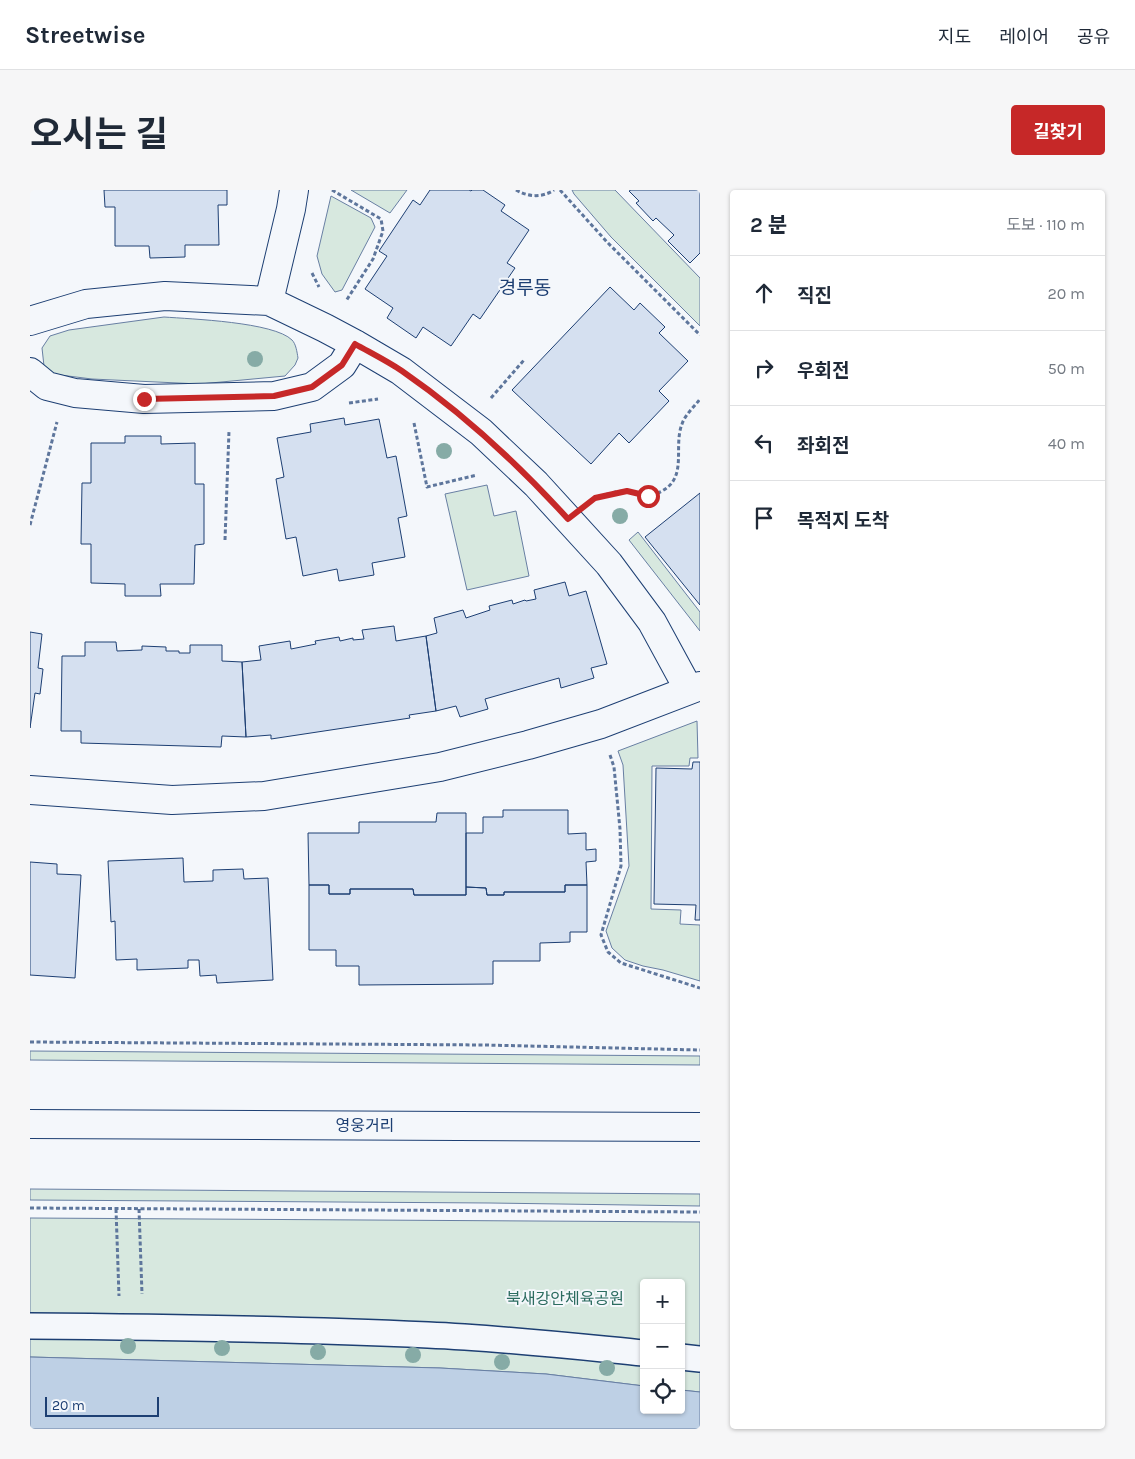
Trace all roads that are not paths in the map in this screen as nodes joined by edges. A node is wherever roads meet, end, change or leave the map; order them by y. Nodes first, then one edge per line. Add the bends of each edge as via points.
1 (294, 190) edge
2 (269, 300) junction
3 (30, 322) edge
4 (355, 344) junction
5 (30, 372) edge
6 (694, 688) edge
7 (30, 790) edge
8 (30, 1124) edge
9 (700, 1127) edge
10 (30, 1326) edge
11 (640, 1354) edge
12 (685, 1358) edge
13 (700, 1360) edge

1 - 2 street
2 - 3 street via 165,296 86,304
2 - 4 street
4 - 5 street via 342,365 312,387 274,396 144,399 75,393 47,386
4 - 6 street via 401,371 481,432 536,484 609,564 652,622
6 - 7 street via 601,724 528,745 440,767 264,796 172,800
8 - 9 street, 영웅거리
10 - 11 street via 429,1335
12 - 13 street

